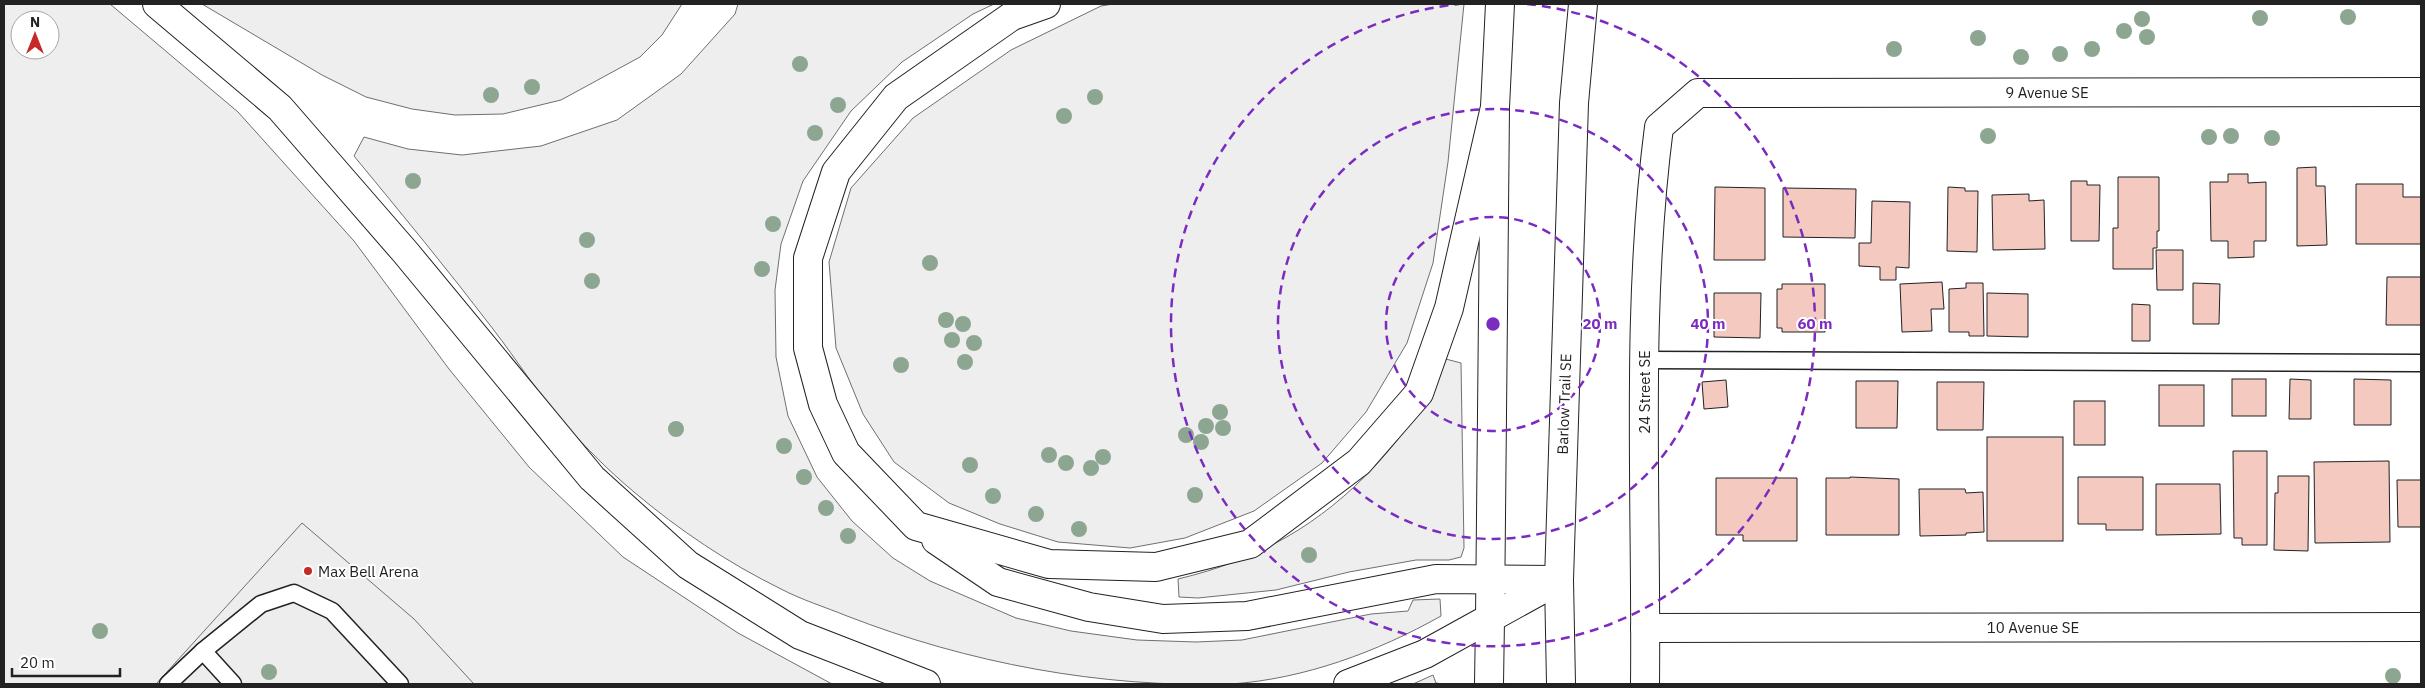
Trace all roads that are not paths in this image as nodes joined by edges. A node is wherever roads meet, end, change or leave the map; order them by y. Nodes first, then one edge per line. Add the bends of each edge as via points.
1 (157, 4) edge
2 (1046, 4) edge
3 (1500, 4) edge
4 (1583, 4) edge
5 (2421, 92) edge
6 (1495, 107) junction
7 (1679, 109) joint
8 (1643, 360) junction
9 (2421, 363) edge
10 (916, 526) junction
11 (1490, 579) junction
12 (1559, 580) junction
13 (1490, 619) junction
14 (2421, 627) edge
15 (1645, 628) junction
16 (203, 651) junction
17 (168, 684) edge
18 (232, 684) edge
19 (400, 684) edge
20 (926, 684) edge
21 (1348, 684) edge
22 (1489, 684) edge
23 (1560, 684) edge
24 (1645, 684) edge

1 - 20 main road via 280,108 592,478 688,565 800,636
2 - 10 main road via 1012,16 896,98 836,172 808,258 808,348 823,404 846,453
3 - 6 main road
4 - 12 main road, Barlow Trail SE via 1574,103
5 - 7 main road, 9 Avenue SE via 1698,93
6 - 10 main road via 1449,308 1419,393 1359,462 1250,544 1156,567 1049,564
6 - 11 main road
7 - 8 main road, 24 Street SE via 1660,127 1653,178
8 - 9 lane
8 - 15 main road, 24 Street SE
10 - 11 main road via 998,582 1089,607 1163,619 1247,616 1436,579
11 - 12 main road
11 - 13 main road
12 - 13 main road
12 - 23 main road, Barlow Trail SE
13 - 21 main road via 1425,654
13 - 22 main road
14 - 15 main road, 10 Avenue SE
15 - 24 main road, 24 Street SE
16 - 17 lane
16 - 18 lane
16 - 19 lane via 261,604 294,593 332,611

